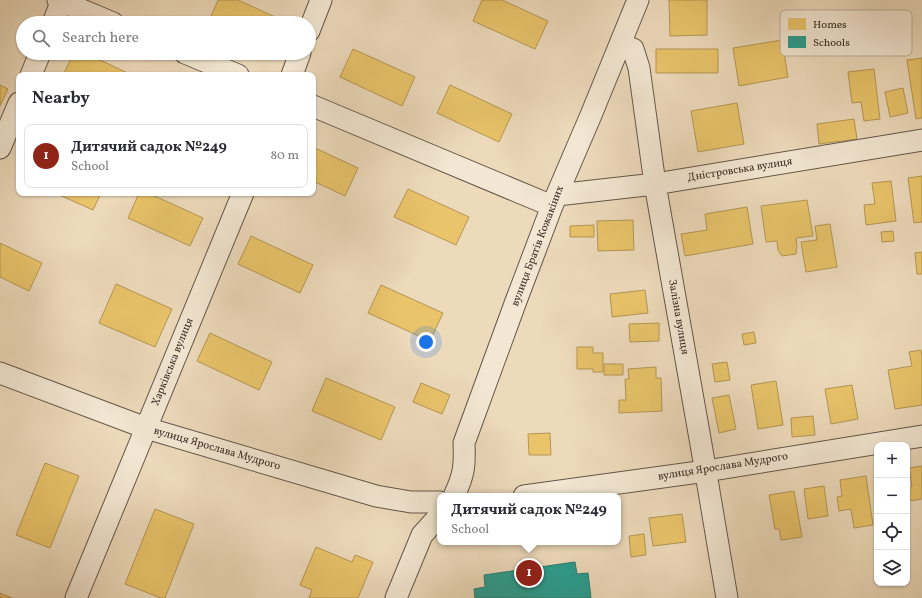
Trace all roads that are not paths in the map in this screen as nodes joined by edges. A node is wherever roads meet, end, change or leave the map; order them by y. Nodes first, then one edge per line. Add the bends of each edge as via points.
1 (321, 0) edge
2 (638, 0) edge
3 (61, 1) edge
4 (56, 16) edge
5 (96, 16) edge
6 (315, 16) edge
7 (620, 44) junction
8 (37, 60) edge
9 (202, 60) edge
10 (297, 60) edge
11 (32, 72) edge
12 (231, 72) edge
13 (293, 72) edge
14 (316, 107) edge
15 (16, 110) edge
16 (922, 140) edge
17 (0, 148) edge
18 (655, 184) junction
19 (242, 196) edge
20 (555, 200) junction
21 (0, 373) edge
22 (146, 428) junction
23 (922, 436) edge
24 (706, 471) junction
25 (456, 493) edge
26 (546, 493) edge
27 (437, 502) edge
28 (437, 518) edge
29 (76, 598) edge
30 (396, 598) edge
31 (727, 598) edge

1 - 6 street
2 - 7 street, вулиця Братів Кожакіних
3 - 4 street
3 - 5 street
7 - 18 street, Залізна вулиця via 633,49 640,68
7 - 20 street, вулиця Братів Кожакіних
8 - 11 street
9 - 12 street
10 - 13 street
14 - 20 street
15 - 17 street
16 - 18 street, Дністровська вулиця
18 - 20 street, Дністровська вулиця
18 - 24 street, Залізна вулиця
19 - 22 street, Харківська вулиця
20 - 25 street, вулиця Братів Кожакіних via 464,443 462,480
21 - 22 street, вулиця Ярослава Мудрого
22 - 27 street, вулиця Ярослава Мудрого via 376,496 411,502
22 - 29 street, Харківська вулиця
23 - 24 street, вулиця Ярослава Мудрого
24 - 26 street, вулиця Ярослава Мудрого
24 - 31 street, Залізна вулиця
28 - 30 street via 422,535

